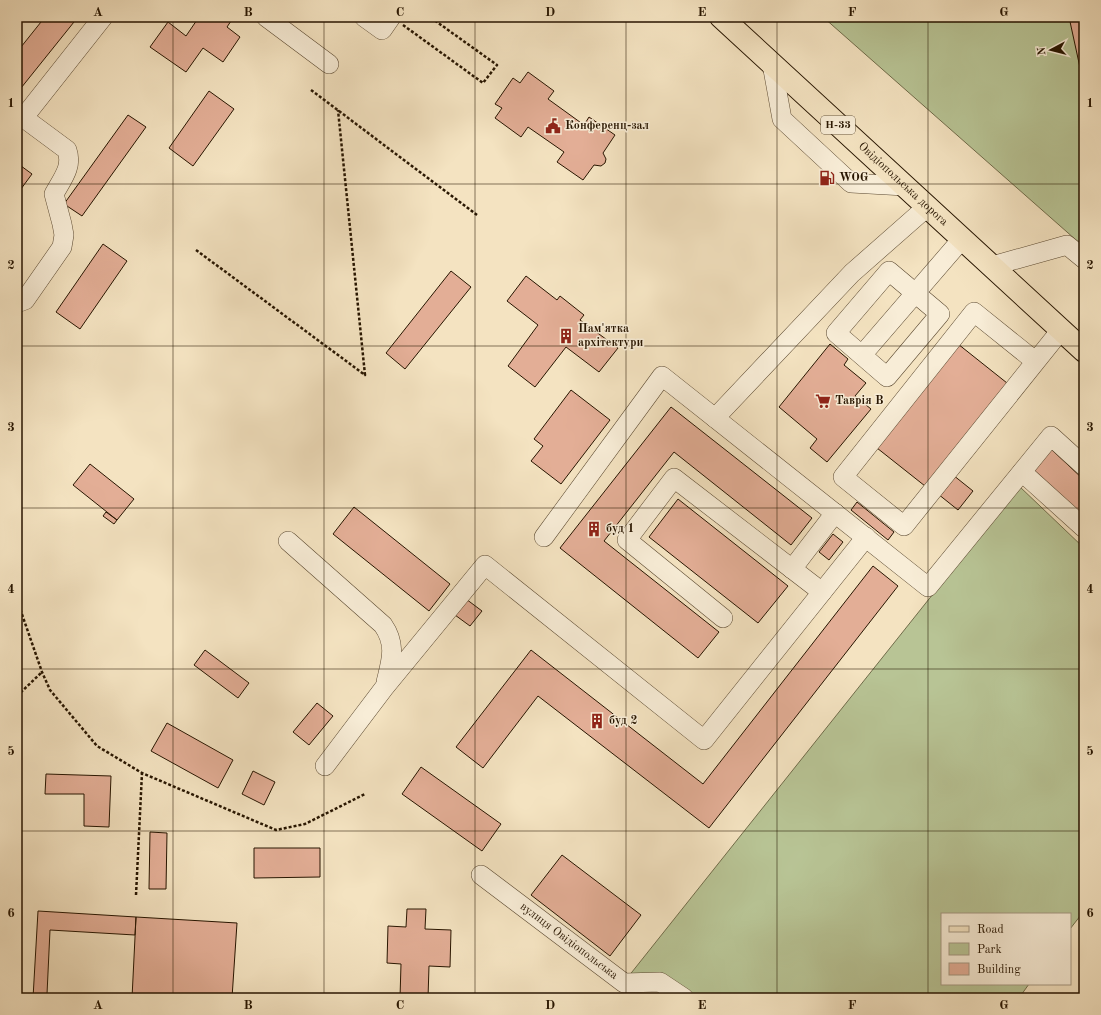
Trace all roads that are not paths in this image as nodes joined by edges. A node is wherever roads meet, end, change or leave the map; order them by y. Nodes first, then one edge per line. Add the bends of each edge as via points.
1 (103, 17) edge
2 (266, 17) edge
3 (364, 17) edge
4 (721, 17) edge
5 (394, 19) edge
6 (329, 64) dead end
7 (772, 64) junction
8 (20, 115) edge
9 (905, 186) junction
10 (927, 207) junction
11 (962, 239) junction
12 (1084, 259) edge
13 (992, 266) junction
14 (915, 293) junction
15 (828, 298) junction
16 (17, 303) edge
17 (850, 316) junction
18 (1061, 330) junction
19 (1084, 351) edge
20 (862, 355) junction
21 (1036, 361) junction
22 (715, 418) junction
23 (1084, 466) edge
24 (1022, 472) junction
25 (835, 513) junction
26 (1084, 528) edge
27 (544, 537) dead end
28 (866, 537) junction
29 (288, 541) dead end
30 (792, 569) junction
31 (822, 592) junction
32 (723, 618) dead end
33 (384, 688) junction
34 (325, 766) dead end
35 (481, 875) dead end
36 (684, 998) edge

1 - 8 street
2 - 6 street
3 - 5 street via 382,30
4 - 7 main road, Овідіопольська дорога / Н-33
7 - 9 main road, Овідіопольська дорога / Н-33
7 - 9 street via 782,118 851,183
8 - 16 street via 67,150 69,165 54,194 64,236 62,247 24,300
9 - 10 main road, Овідіопольська дорога / Н-33
10 - 11 main road, Овідіопольська дорога / Н-33
10 - 15 street via 852,272
11 - 13 main road, Овідіопольська дорога / Н-33
11 - 14 street
12 - 13 street via 1067,245
13 - 18 main road, Овідіопольська дорога / Н-33
14 - 17 street via 888,271
14 - 20 street
14 - 20 street via 940,314 887,377
15 - 17 street
15 - 22 street
17 - 20 street via 836,333
18 - 19 main road, Овідіопольська дорога / Н-33
18 - 21 street
21 - 21 street via 904,526 843,477 974,312
22 - 25 street
22 - 27 street via 662,376
23 - 24 street via 1051,436
24 - 26 street
24 - 28 street via 928,587
25 - 28 street
25 - 30 street
28 - 31 street
29 - 33 street via 383,625 389,634 392,658
30 - 31 street
30 - 32 street via 674,478 627,540
31 - 33 street via 704,740 485,565
33 - 34 street
35 - 36 street, вулиця Овідіопольська via 624,983 660,982

